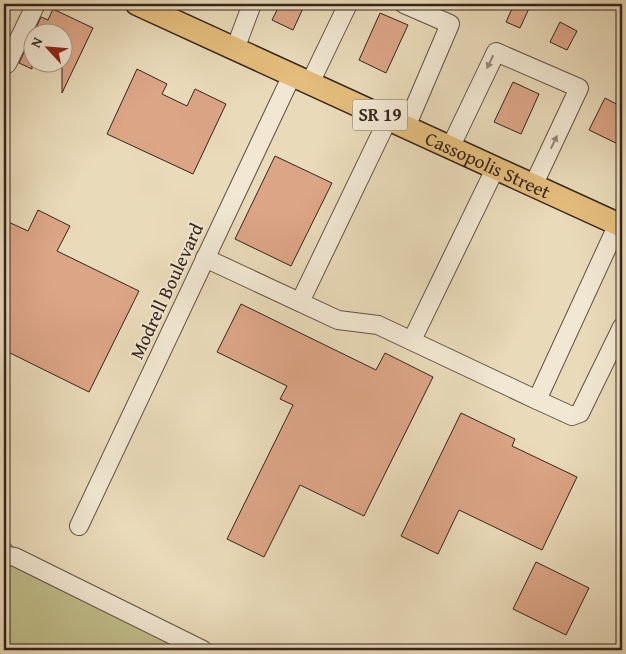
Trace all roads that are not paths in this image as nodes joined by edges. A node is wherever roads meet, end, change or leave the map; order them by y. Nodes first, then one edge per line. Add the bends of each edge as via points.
1 (36, 4) edge
2 (137, 4) edge
3 (252, 4) edge
4 (348, 4) edge
5 (404, 4) edge
6 (235, 49) junction
7 (4, 65) edge
8 (301, 79) junction
9 (397, 123) junction
10 (450, 148) junction
11 (495, 169) junction
12 (533, 186) junction
13 (620, 225) edge
14 (205, 258) junction
15 (300, 302) junction
16 (622, 327) edge
17 (412, 340) junction
18 (536, 400) junction
19 (79, 526) dead end
20 (4, 555) edge
21 (203, 650) edge

1 - 7 street
2 - 6 main road, Cassopolis Street / SR 19
3 - 6 street
4 - 8 street, Modrell Boulevard
5 - 9 street via 450,24
6 - 8 main road, Cassopolis Street / SR 19
8 - 9 main road, Cassopolis Street / SR 19
8 - 14 street, Modrell Boulevard
9 - 10 main road, Cassopolis Street / SR 19
9 - 15 street
10 - 11 main road, Cassopolis Street / SR 19
12 -> 10 street via 579,88 496,52
11 - 12 main road, Cassopolis Street / SR 19
11 - 17 street
12 - 13 main road, Cassopolis Street / SR 19
13 - 18 street
14 - 15 street
14 - 19 street, Modrell Boulevard
15 - 17 street via 338,320 378,325
16 - 18 street via 580,413 572,416
17 - 18 street
20 - 21 street via 15,557

